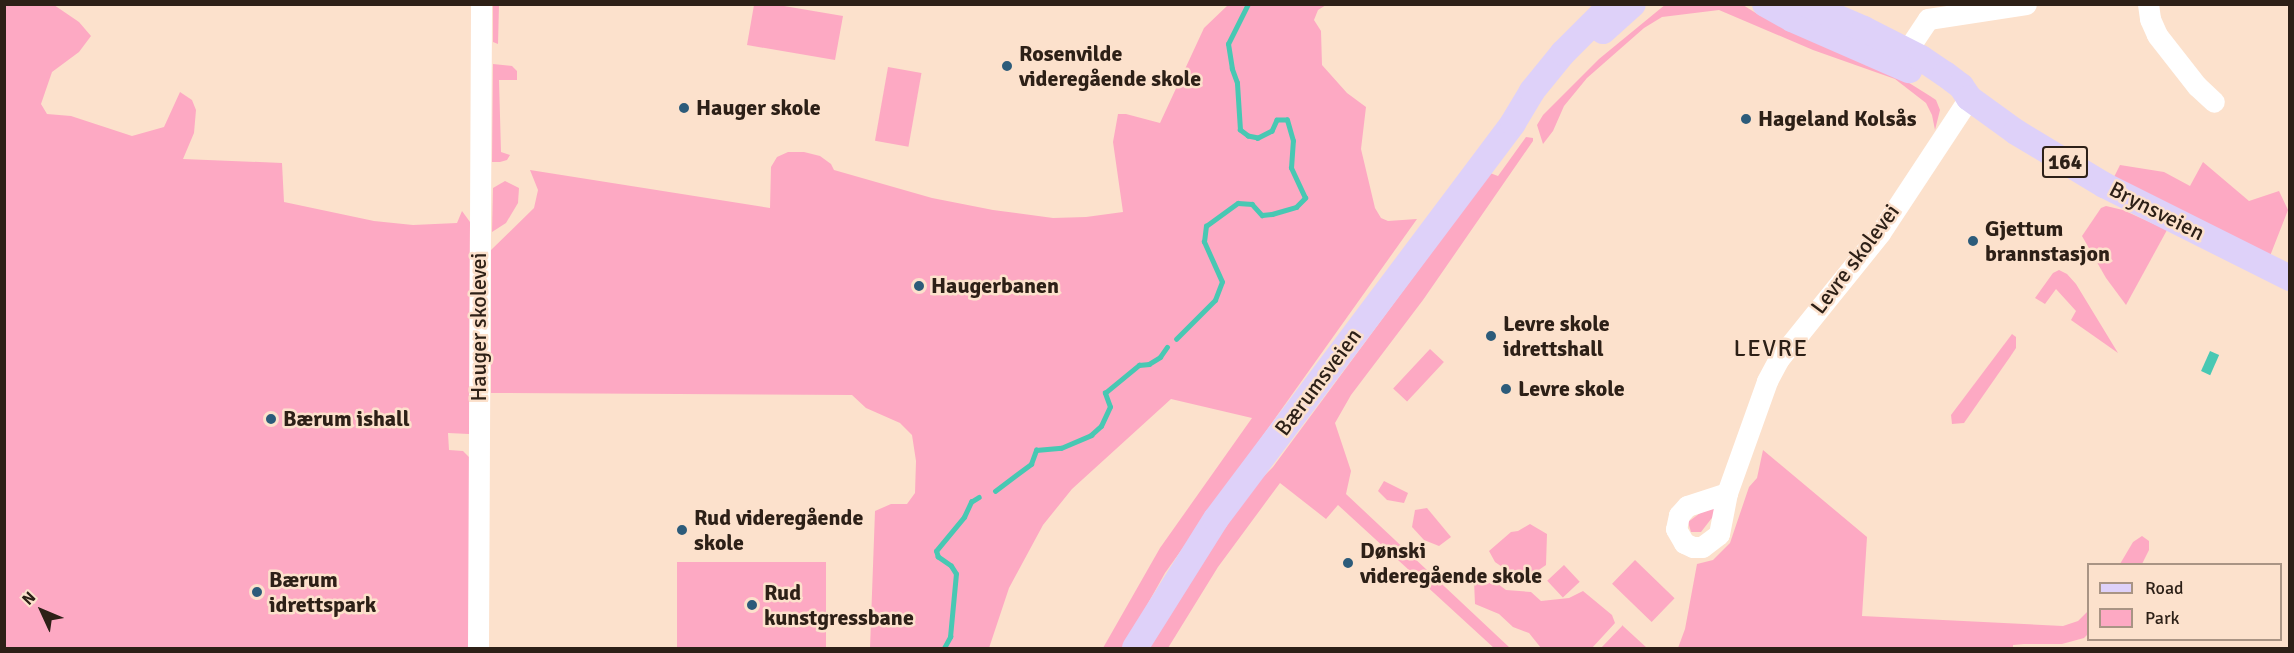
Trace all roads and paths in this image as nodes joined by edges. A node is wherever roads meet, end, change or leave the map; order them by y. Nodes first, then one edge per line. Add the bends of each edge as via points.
1 (481, 4) edge
2 (1612, 4) edge
3 (1633, 4) edge
4 (1765, 4) edge
5 (1806, 4) edge
6 (2026, 4) edge
7 (2148, 4) edge
8 (1902, 58) junction
9 (1969, 98) junction
10 (2214, 102) dead end
11 (1514, 123) junction
12 (2289, 278) edge
13 (1728, 493) dead end
14 (478, 648) edge
15 (1135, 648) edge

1 - 14 street, Hauger skolevei
2 - 11 main road, Bærumsveien via 1563,53 1532,91
3 - 11 main road, Bærumsveien
4 - 8 main road, Brynsveien / 164 via 1809,27
5 - 8 main road, Brynsveien / 164
6 - 8 street via 1928,18
7 - 10 street via 2157,35
8 - 9 main road, Brynsveien / 164 via 1953,94
9 - 12 main road, Brynsveien / 164 via 2033,143 2104,185
9 - 13 street, Levre skolevei via 1881,233 1778,360
11 - 15 main road, Bærumsveien via 1216,519

